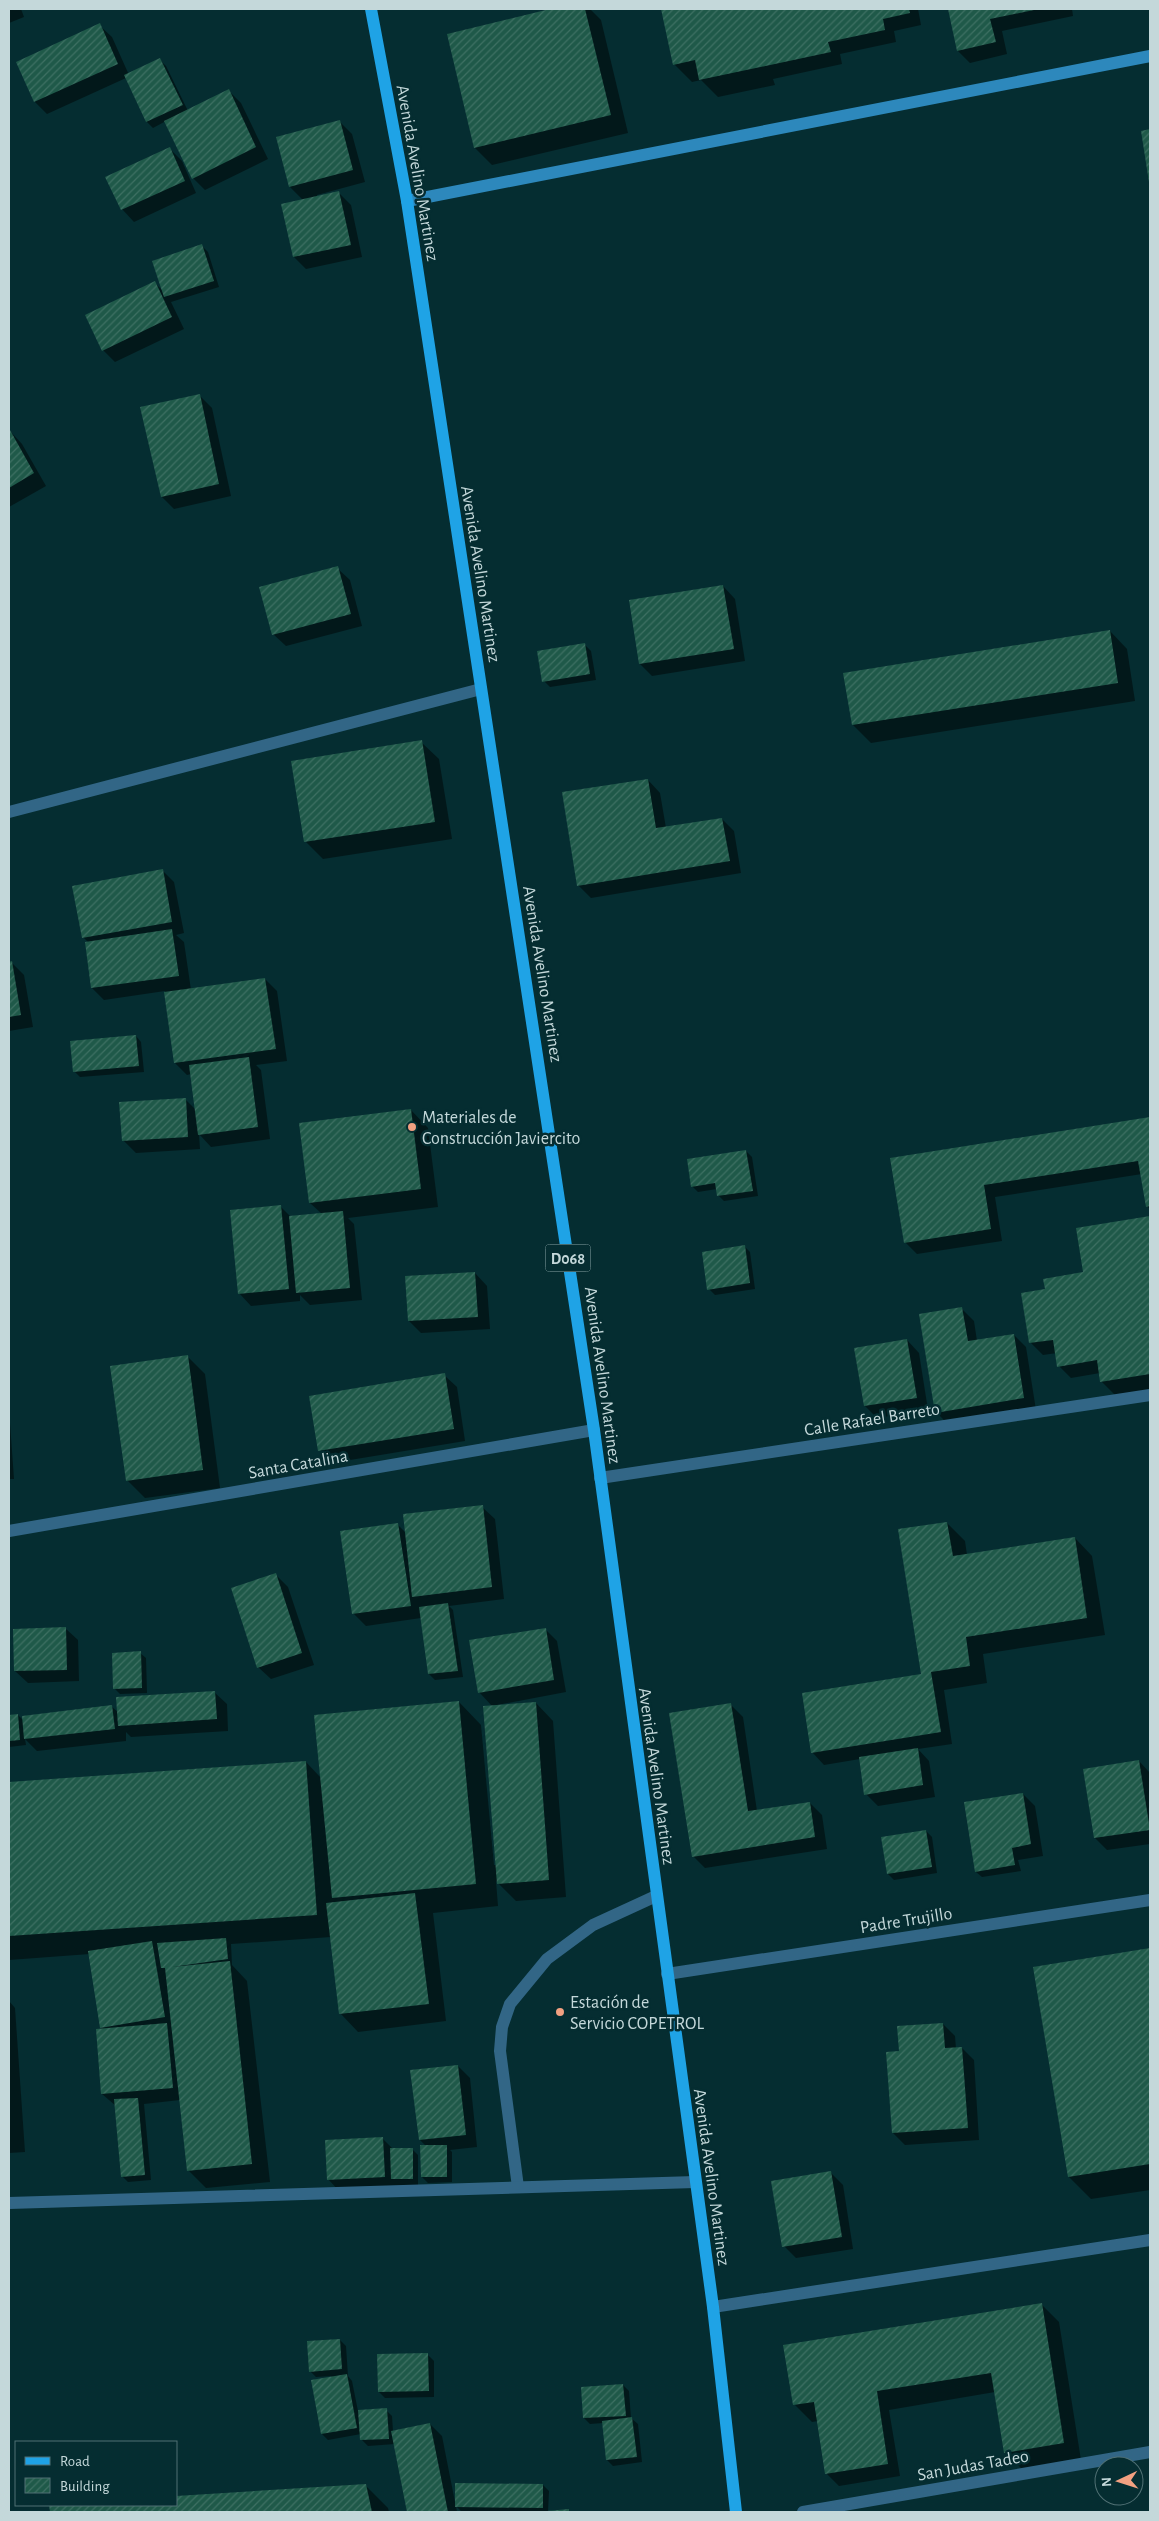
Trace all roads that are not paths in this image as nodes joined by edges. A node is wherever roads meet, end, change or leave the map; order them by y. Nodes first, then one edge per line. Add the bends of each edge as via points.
1 (371, 9) edge
2 (1150, 56) edge
3 (407, 201) junction
4 (481, 689) junction
5 (9, 812) edge
6 (1150, 1395) edge
7 (594, 1430) junction
8 (600, 1478) junction
9 (9, 1531) edge
10 (656, 1896) junction
11 (1150, 1900) edge
12 (666, 1974) junction
13 (695, 2182) junction
14 (518, 2187) junction
15 (9, 2203) edge
16 (1150, 2240) edge
17 (713, 2308) junction
18 (1150, 2452) edge
19 (736, 2512) edge
20 (803, 2512) edge

1 - 3 main road, Avenida Avelino Martinez / D068
2 - 3 street
3 - 4 main road, Avenida Avelino Martinez / D068
4 - 5 street
4 - 7 main road, Avenida Avelino Martinez / D068
6 - 8 street, Calle Rafael Barreto
7 - 8 main road, Avenida Avelino Martinez / D068
7 - 9 street, Santa Catalina
8 - 10 main road, Avenida Avelino Martinez / D068
10 - 12 main road, Avenida Avelino Martinez / D068
10 - 14 street via 593,1925 547,1959 510,2004 502,2027 500,2051
11 - 12 street, Padre Trujillo
12 - 13 main road, Avenida Avelino Martinez / D068
13 - 14 street
13 - 17 main road, Avenida Avelino Martinez / D068
14 - 15 street
16 - 17 street
17 - 19 main road, Avenida Avelino Martinez / D068
18 - 20 street, San Judas Tadeo

